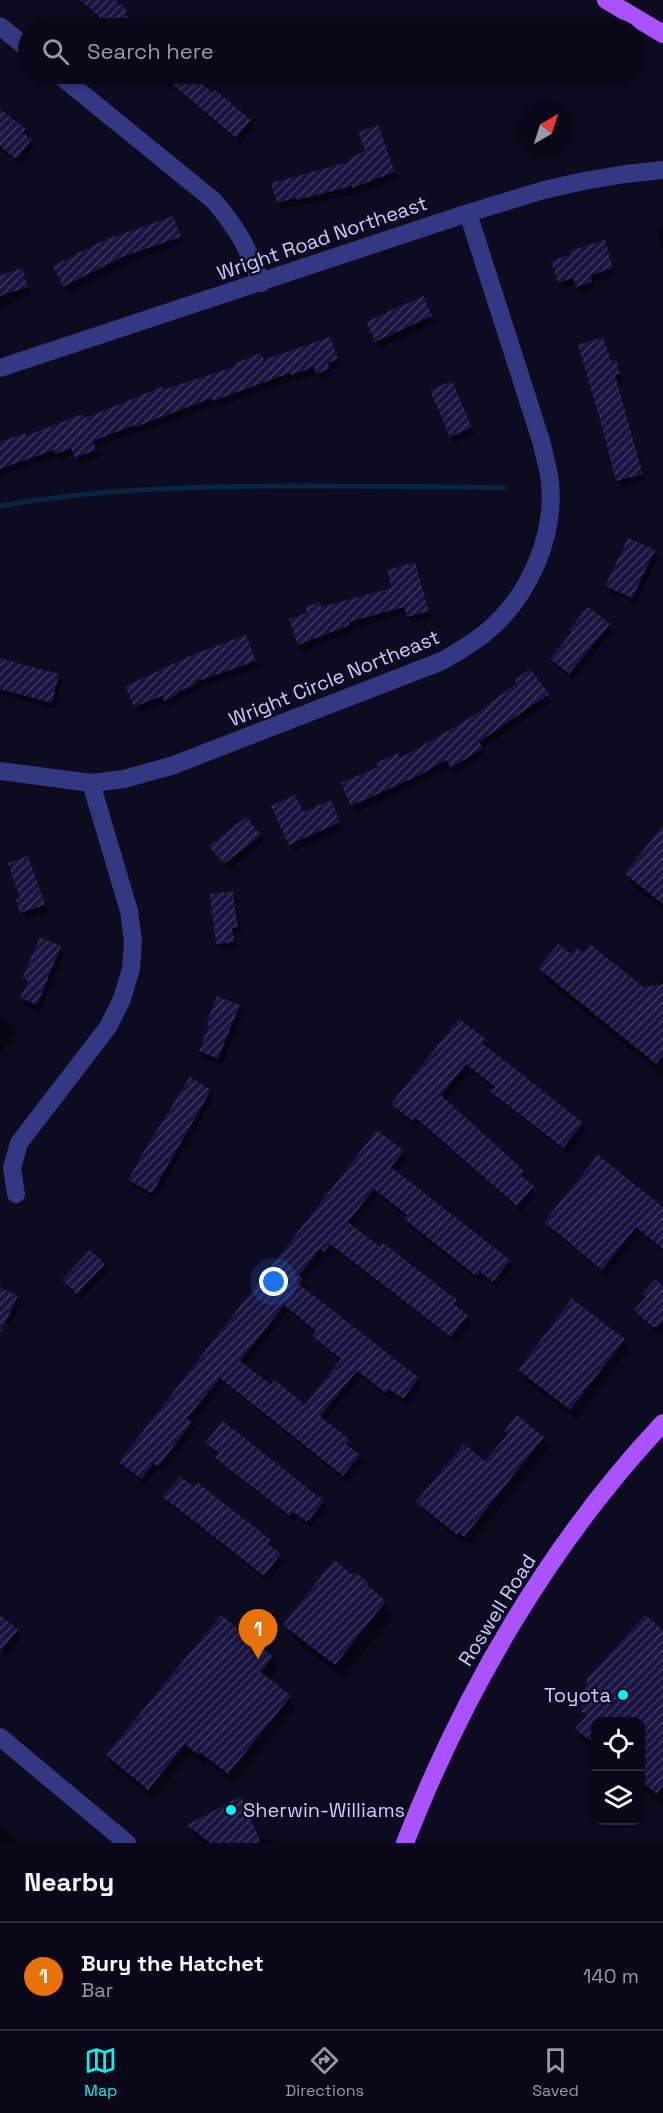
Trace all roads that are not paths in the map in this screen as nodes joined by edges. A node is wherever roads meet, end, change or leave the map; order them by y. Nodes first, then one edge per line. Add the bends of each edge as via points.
1 (606, 0) edge
2 (636, 18) edge
3 (645, 23) edge
4 (0, 26) edge
5 (663, 34) edge
6 (18, 41) edge
7 (70, 84) edge
8 (663, 170) edge
9 (468, 213) junction
10 (261, 283) junction
11 (0, 368) edge
12 (0, 771) edge
13 (91, 783) junction
14 (16, 1194) dead end
15 (663, 1423) edge
16 (0, 1737) edge
17 (127, 1843) edge
18 (405, 1843) edge

1 - 2 main road
3 - 5 main road
4 - 6 street
7 - 10 street via 213,200 242,237
8 - 9 street, Wright Road Northeast via 574,183
9 - 10 street, Wright Road Northeast
9 - 13 street, Wright Circle Northeast via 549,476 545,537 519,596 485,633 442,661 174,765 124,780
10 - 11 street, Wright Road Northeast
12 - 13 street, Wright Circle Northeast
13 - 14 street via 129,911 131,969 108,1027 19,1143 12,1168
15 - 18 main road, Roswell Road via 588,1514 504,1637 455,1727
16 - 17 street

